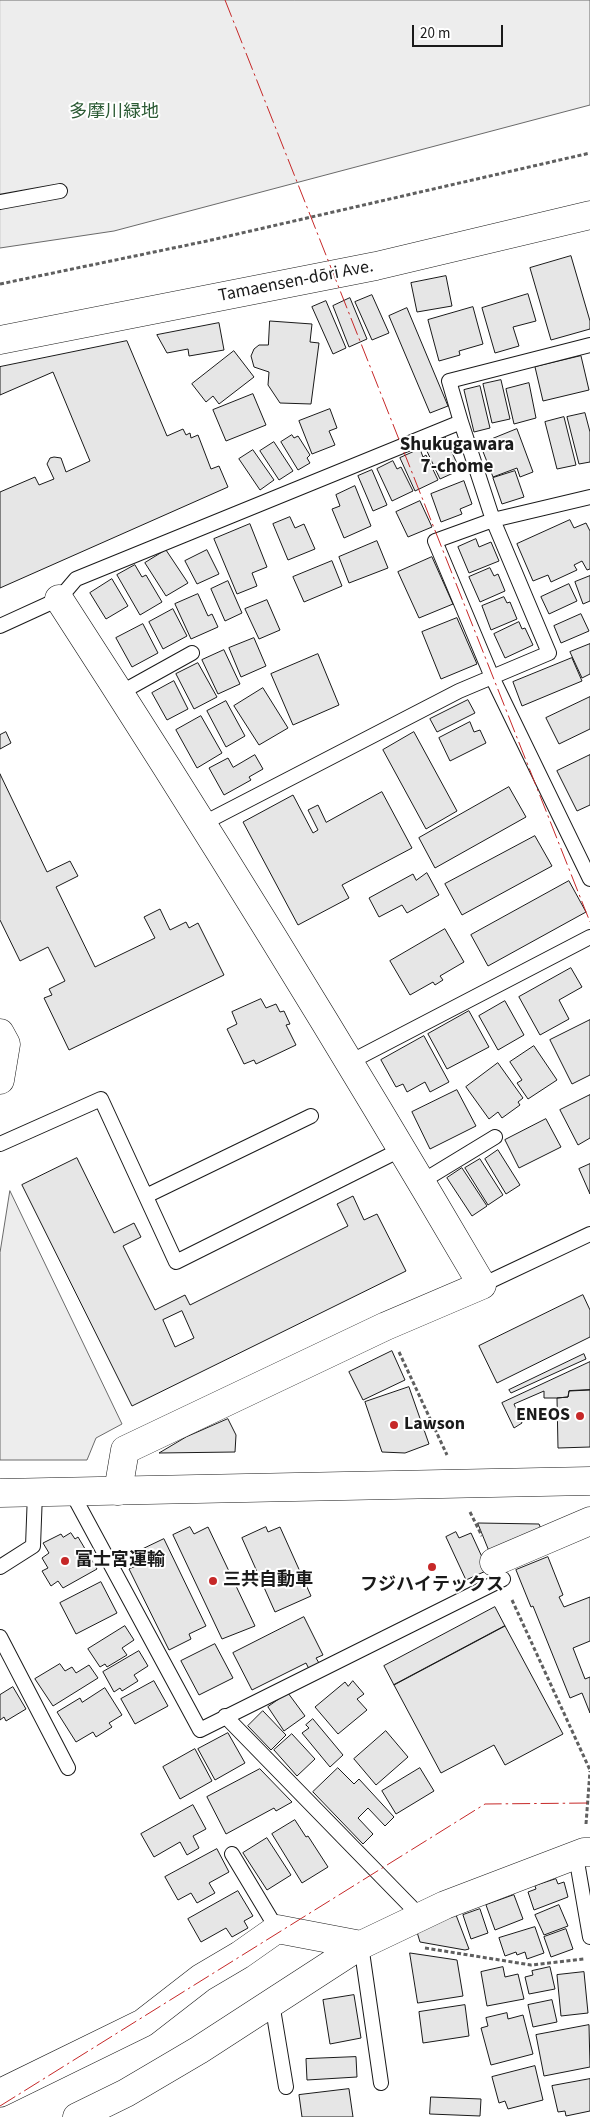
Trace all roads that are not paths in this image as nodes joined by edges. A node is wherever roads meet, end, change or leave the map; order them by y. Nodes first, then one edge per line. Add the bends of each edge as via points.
1 (60, 191) dead end
2 (0, 202) edge
3 (590, 215) edge
4 (0, 340) edge
5 (590, 345) edge
6 (462, 422) junction
7 (590, 497) edge
8 (493, 520) junction
9 (60, 598) junction
10 (0, 626) edge
11 (192, 653) dead end
12 (492, 677) junction
13 (120, 693) junction
14 (202, 824) junction
15 (590, 879) edge
16 (590, 937) edge
17 (0, 1033) edge
18 (348, 1063) junction
19 (0, 1080) edge
20 (312, 1116) dead end
21 (495, 1137) dead end
22 (0, 1144) edge
23 (402, 1149) junction
24 (421, 1182) junction
25 (146, 1196) junction
26 (590, 1234) edge
27 (482, 1284) junction
28 (590, 1481) edge
29 (118, 1491) junction
30 (72, 1492) junction
31 (0, 1493) edge
32 (35, 1493) junction
33 (590, 1521) edge
34 (0, 1567) edge
35 (498, 1570) joint
36 (0, 1637) edge
37 (225, 1716) junction
38 (68, 1768) dead end
39 (583, 1853) edge
40 (232, 1854) dead end
41 (420, 1916) junction
42 (277, 1929) junction
43 (590, 1937) edge
44 (360, 1945) junction
45 (272, 2003) junction
46 (381, 2083) dead end
47 (286, 2087) dead end
48 (0, 2093) edge
49 (77, 2117) edge

1 - 2 lane
3 - 4 street, Tamaensen-dōri Ave. via 376,266
5 - 6 lane via 449,381
6 - 8 lane
6 - 9 lane via 76,579
7 - 8 lane
8 - 12 lane via 549,653
8 - 12 lane via 435,542
9 - 10 lane
9 - 13 street
11 - 13 lane
12 - 14 lane
12 - 15 lane
13 - 14 street
14 - 18 street
16 - 18 lane
17 - 19 street via 6,1044
18 - 23 street
20 - 25 lane
21 - 24 lane
22 - 25 lane via 101,1099
23 - 24 street
23 - 25 lane via 176,1262
24 - 27 street
26 - 27 lane
27 - 29 street via 125,1450
28 - 29 street
29 - 30 street
30 - 32 street
30 - 37 lane via 200,1730
31 - 32 street
32 - 34 lane via 33,1546
33 - 35 street
35 - 37 lane via 296,1683
36 - 38 lane
37 - 41 lane
39 - 41 street via 501,1882
39 - 43 lane
40 - 42 lane
41 - 44 street
42 - 44 street
42 - 48 street via 200,1978 143,2023
44 - 45 street
44 - 46 lane
45 - 47 lane
45 - 49 street via 135,2088

